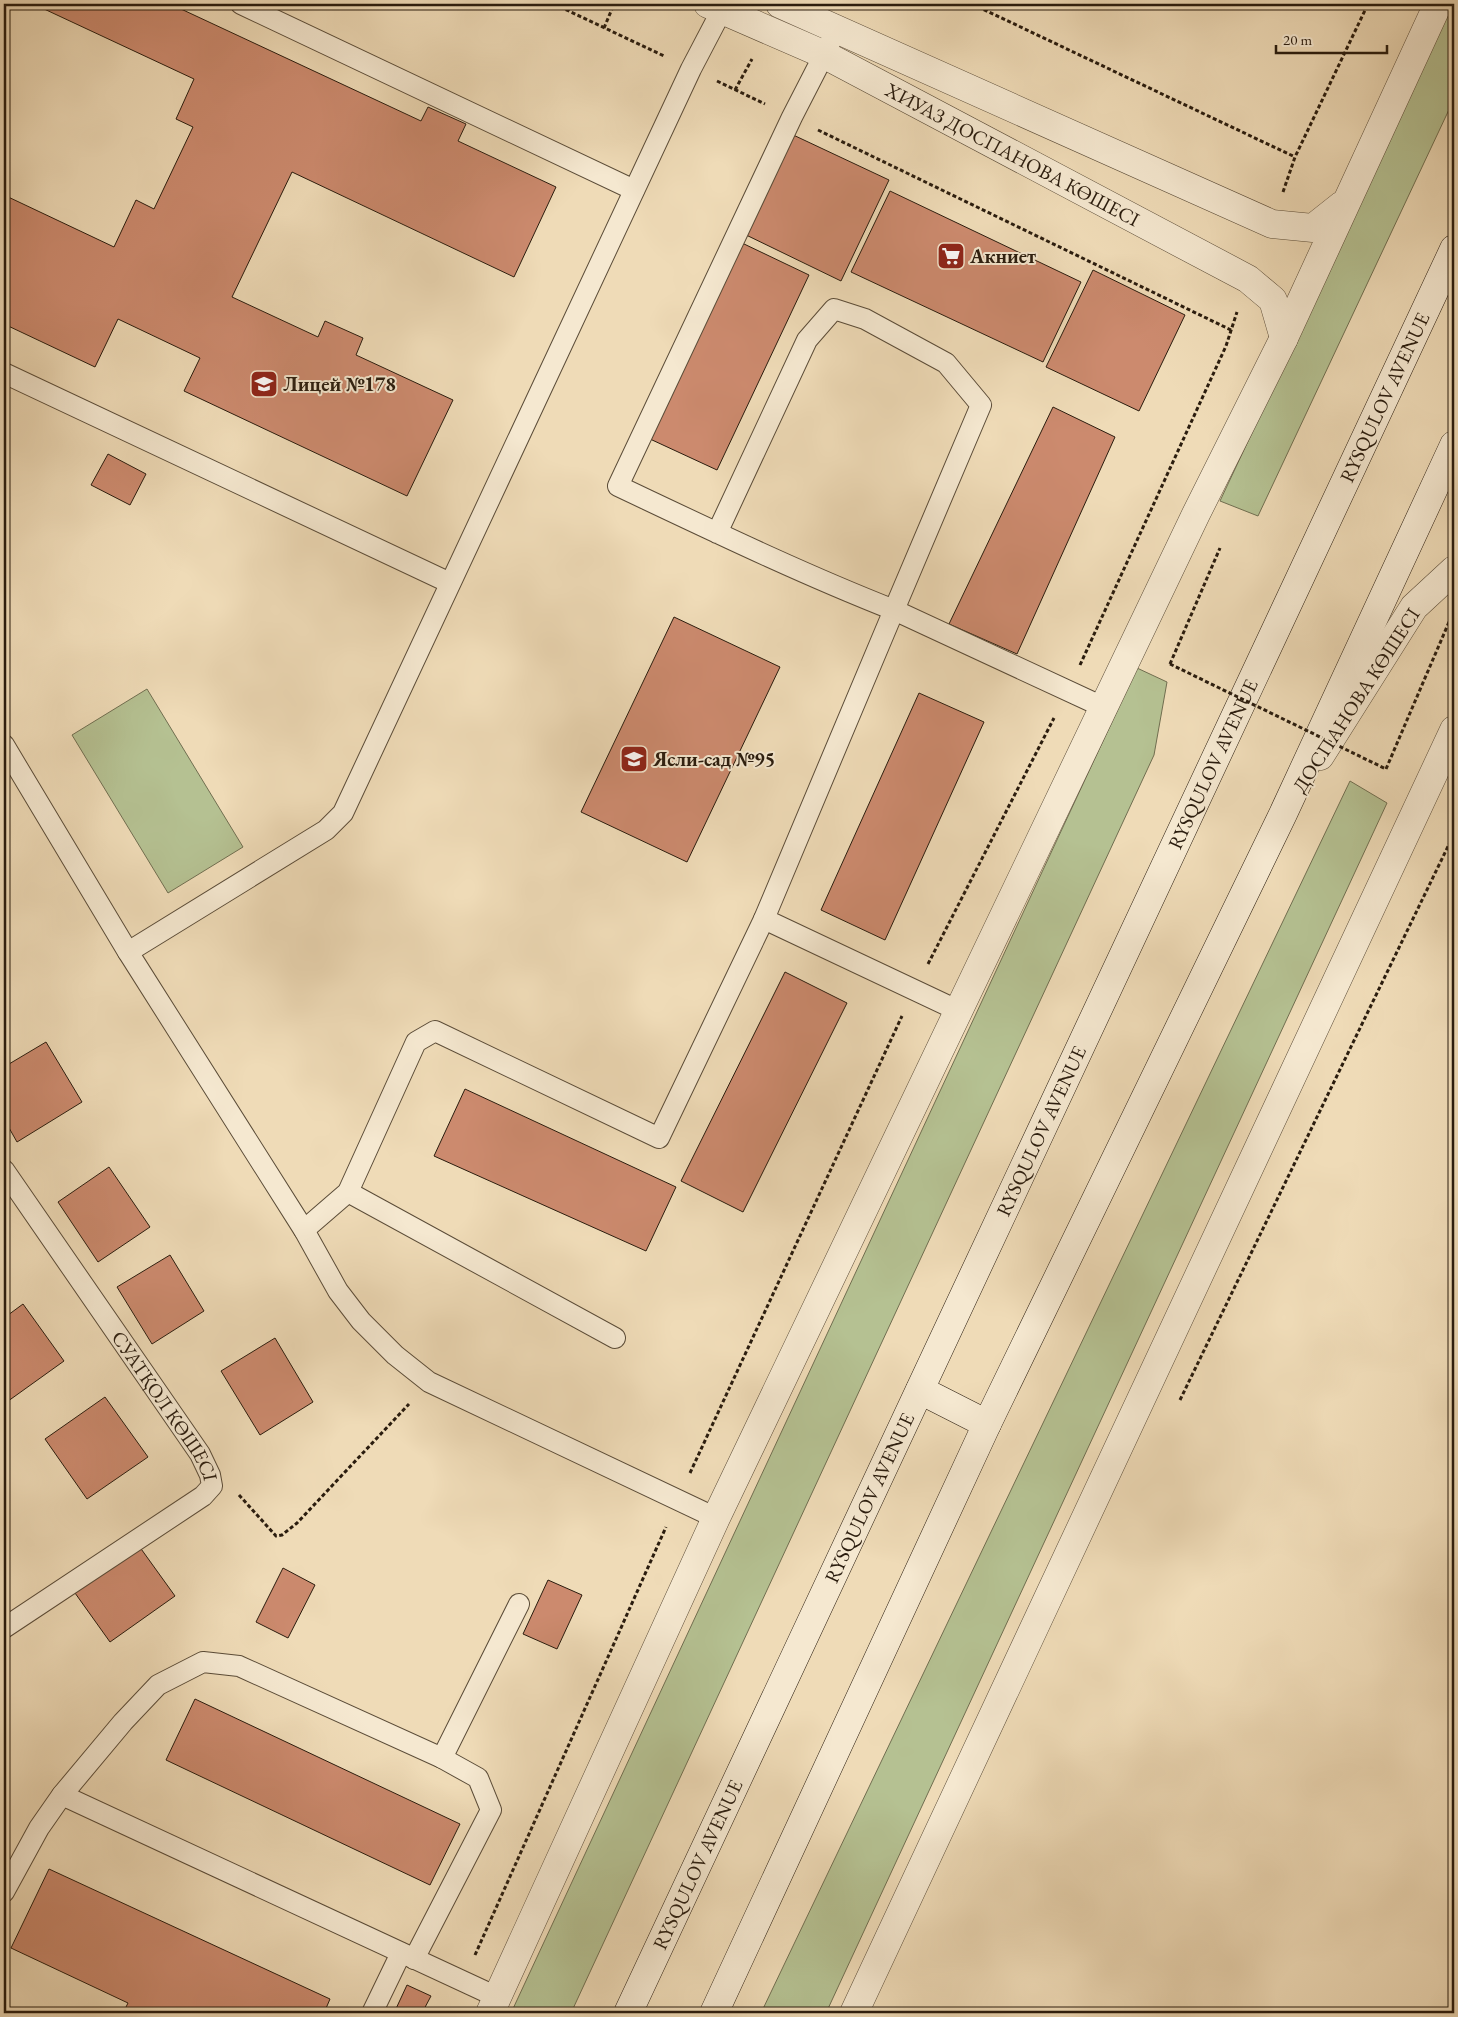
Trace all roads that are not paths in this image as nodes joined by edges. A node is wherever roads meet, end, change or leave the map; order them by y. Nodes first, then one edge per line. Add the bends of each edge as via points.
1 (241, 4) edge
2 (780, 4) edge
3 (1438, 4) edge
4 (719, 6) edge
5 (838, 31) junction
6 (823, 54) junction
7 (634, 190) junction
8 (1346, 203) junction
9 (1454, 249) edge
10 (1284, 338) junction
11 (4, 373) edge
12 (1454, 445) edge
13 (717, 533) junction
14 (1454, 570) edge
15 (450, 582) junction
16 (894, 610) junction
17 (1103, 707) junction
18 (1454, 730) edge
19 (4, 745) edge
20 (1283, 814) junction
21 (764, 919) junction
22 (128, 952) junction
23 (959, 1011) junction
24 (4, 1170) edge
25 (348, 1192) junction
26 (304, 1230) junction
27 (615, 1338) dead end
28 (920, 1390) junction
29 (987, 1424) junction
30 (716, 1518) junction
31 (519, 1604) dead end
32 (4, 1628) edge
33 (442, 1758) junction
34 (62, 1795) junction
35 (4, 1892) edge
36 (407, 1956) junction
37 (494, 2005) edge
38 (372, 2013) edge
39 (628, 2013) edge
40 (714, 2013) edge
41 (854, 2013) edge

1 - 7 lane
2 - 5 street, ХИУАЗ ДОСПАНОВА КӨШЕСІ
3 - 8 street
4 - 6 street, ХИУАЗ ДОСПАНОВА КӨШЕСІ
4 - 7 lane
5 - 6 lane
5 - 8 street, ХИУАЗ ДОСПАНОВА КӨШЕСІ via 1272,224 1313,228
6 - 10 street, ХИУАЗ ДОСПАНОВА КӨШЕСІ via 1248,279 1273,300
6 - 13 lane via 618,486
7 - 15 lane
8 - 10 street
9 - 28 street, RYSQULOV AVENUE
10 - 17 street
11 - 15 lane
12 - 20 street
13 - 16 lane
13 - 16 lane via 807,340 834,309 865,319 946,363 981,405
14 - 20 street, ДОСПАНОВА КӨШЕСІ via 1414,607
15 - 22 lane via 343,813 326,830
16 - 17 lane
16 - 21 lane
17 - 23 street
18 - 41 street
19 - 22 lane
20 - 29 street
21 - 23 lane
21 - 25 lane via 659,1138 435,1031 416,1042
22 - 26 lane
23 - 30 street
24 - 32 lane, СУАТҚОЛ КӨШЕСІ via 200,1454 212,1486 202,1496
25 - 26 lane
25 - 27 lane
26 - 30 lane via 338,1291 361,1321 395,1355 429,1382
28 - 29 street
28 - 39 street, RYSQULOV AVENUE
29 - 40 street
30 - 37 street
31 - 33 lane
33 - 34 lane via 238,1666 204,1662 158,1684
33 - 36 lane via 478,1778 491,1810
34 - 35 lane via 39,1828
34 - 36 lane
36 - 37 lane
36 - 38 lane

